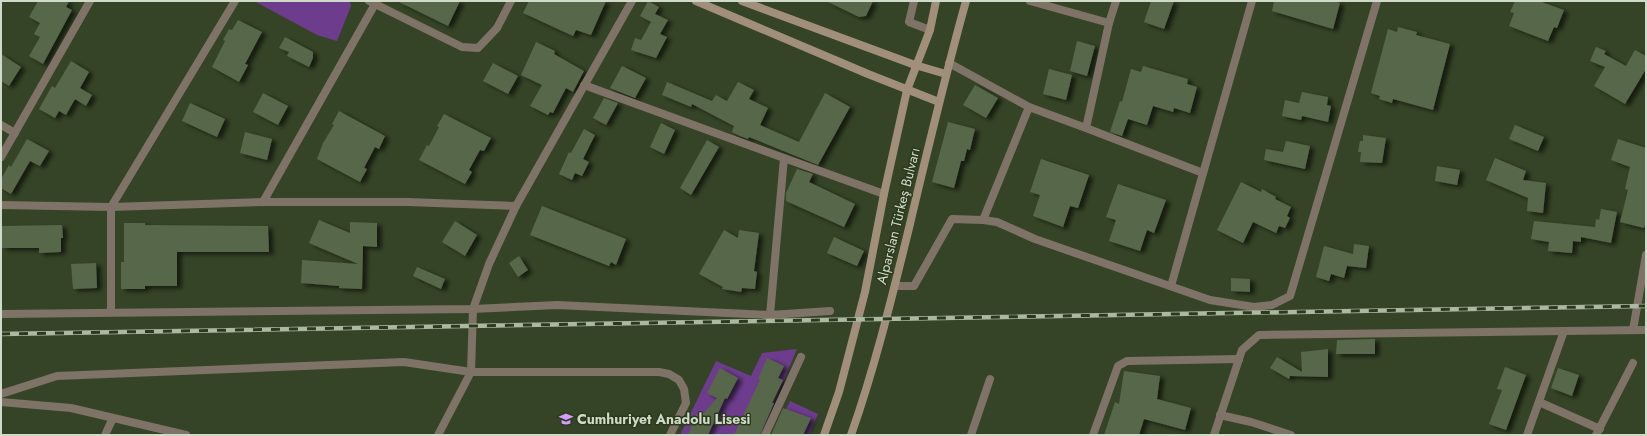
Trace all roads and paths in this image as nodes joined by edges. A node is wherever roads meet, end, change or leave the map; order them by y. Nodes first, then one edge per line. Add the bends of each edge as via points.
1 (90, 1) edge
2 (235, 1) edge
3 (511, 1) edge
4 (632, 1) edge
5 (696, 1) edge
6 (742, 1) edge
7 (914, 1) edge
8 (936, 1) edge
9 (966, 1) edge
10 (1030, 1) edge
11 (1116, 1) edge
12 (1252, 1) edge
13 (1377, 1) edge
14 (372, 3) edge
15 (1109, 23) junction
16 (930, 30) junction
17 (949, 63) junction
18 (915, 65) junction
19 (946, 74) junction
20 (584, 85) junction
21 (907, 90) junction
22 (939, 102) junction
23 (1030, 107) junction
24 (1, 125) edge
25 (1086, 128) junction
26 (15, 133) junction
27 (1, 157) edge
28 (784, 158) junction
29 (1204, 173) junction
30 (884, 194) junction
31 (263, 202) junction
32 (1, 205) edge
33 (516, 206) junction
34 (111, 207) junction
35 (983, 220) junction
36 (1646, 255) edge
37 (895, 286) junction
38 (1171, 286) junction
39 (473, 309) junction
40 (830, 311) dead end
41 (111, 312) junction
42 (1, 314) edge
43 (770, 315) junction
44 (1633, 330) junction
45 (1646, 330) edge
46 (1564, 331) junction
47 (801, 357) dead end
48 (1239, 359) junction
49 (1633, 363) dead end
50 (471, 372) junction
51 (990, 379) dead end
52 (1, 394) edge
53 (1, 402) edge
54 (1539, 402) junction
55 (1220, 415) junction
56 (113, 418) junction
57 (1598, 432) edge
58 (105, 435) edge
59 (186, 435) edge
60 (438, 435) edge
61 (670, 435) edge
62 (765, 435) edge
63 (824, 435) edge
64 (851, 435) edge
65 (971, 435) edge
66 (1093, 435) edge
67 (1214, 435) edge
68 (1291, 435) edge
69 (1527, 435) edge

1 - 26 street
2 - 34 street
3 - 14 street via 497,28 478,48 462,47
4 - 20 street
5 - 21 main road
6 - 18 main road
7 - 16 street via 908,22
8 - 16 main road, Alparslan Türkeş Bulvarı
9 - 17 main road, Alparslan Türkeş Bulvarı
10 - 15 street
11 - 15 street
12 - 29 street
13 - 38 street via 1290,296 1272,305 1254,307 1210,300
14 - 31 street
15 - 25 street
16 - 18 main road, Alparslan Türkeş Bulvarı
17 - 19 main road, Alparslan Türkeş Bulvarı
17 - 23 street
18 - 19 main road
18 - 21 main road, Alparslan Türkeş Bulvarı
19 - 22 main road, Alparslan Türkeş Bulvarı
20 - 28 street
20 - 33 street
21 - 22 main road
21 - 30 main road, Alparslan Türkeş Bulvarı
22 - 37 main road, Alparslan Türkeş Bulvarı
23 - 25 street
23 - 35 street
24 - 26 street
25 - 29 street
26 - 27 street
28 - 30 street
28 - 43 street
29 - 38 street
30 - 63 main road, Alparslan Türkeş Bulvarı via 865,292 839,392
31 - 33 street via 408,202
31 - 34 street
32 - 34 street
33 - 39 street via 489,264
34 - 41 street
35 - 37 street via 952,219 914,286
35 - 38 street via 997,222 1035,239
36 - 44 street
37 - 64 main road, Alparslan Türkeş Bulvarı via 868,387
39 - 41 street
39 - 43 street via 557,304
39 - 50 street
40 - 43 street
41 - 42 street
44 - 45 street
44 - 46 street
46 - 48 street via 1259,335 1242,350
46 - 54 street
47 - 62 street
48 - 55 street
48 - 66 street via 1127,362 1118,366
49 - 57 street
50 - 52 street via 404,362 129,372 57,376
50 - 60 street
50 - 61 street via 669,374 679,380 684,389 686,403
51 - 65 street
53 - 56 street via 71,408
54 - 57 street
54 - 69 street
55 - 67 street
55 - 68 street
56 - 58 street
56 - 59 street

